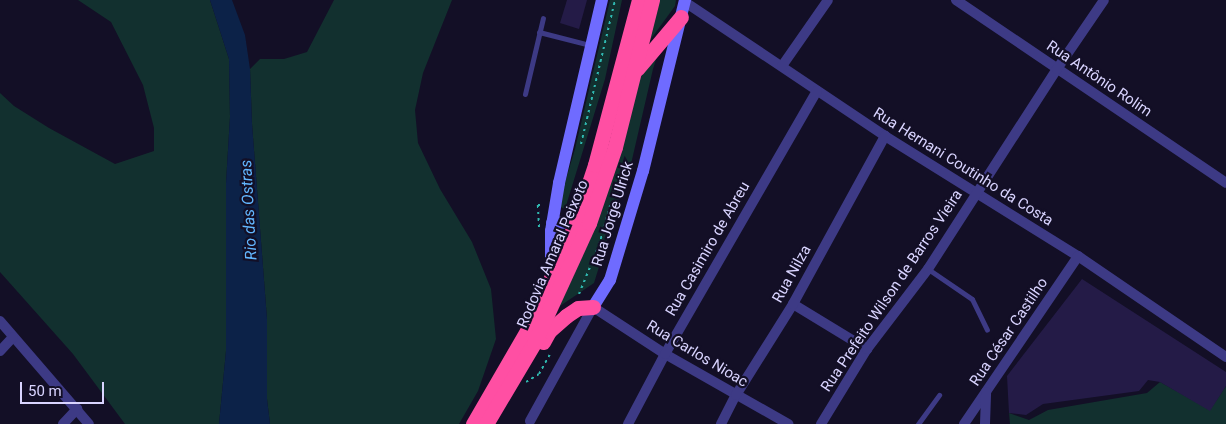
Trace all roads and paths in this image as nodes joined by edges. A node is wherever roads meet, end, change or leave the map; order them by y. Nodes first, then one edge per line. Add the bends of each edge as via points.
1 (602, 0) edge
2 (635, 0) edge
3 (639, 0) edge
4 (652, 0) edge
5 (828, 0) edge
6 (956, 0) edge
7 (1104, 0) edge
8 (684, 6) edge
9 (543, 18) dead end
10 (633, 23) junction
11 (539, 32) junction
12 (591, 46) junction
13 (782, 66) junction
14 (1057, 69) junction
15 (636, 70) junction
16 (817, 91) junction
17 (525, 94) dead end
18 (885, 136) junction
19 (1226, 183) edge
20 (976, 194) junction
21 (552, 222) junction
22 (576, 222) junction
23 (1078, 256) junction
24 (928, 269) junction
25 (551, 277) junction
26 (793, 304) junction
27 (593, 308) junction
28 (0, 322) edge
29 (987, 330) dead end
30 (13, 337) junction
31 (867, 350) junction
32 (0, 351) edge
33 (665, 354) junction
34 (1226, 357) edge
35 (514, 378) junction
36 (986, 391) junction
37 (736, 395) junction
38 (939, 395) dead end
39 (77, 410) junction
40 (530, 421) dead end
41 (63, 424) edge
42 (89, 424) edge
43 (473, 424) edge
44 (486, 424) edge
45 (628, 424) edge
46 (721, 424) edge
47 (788, 424) edge
48 (821, 424) edge
49 (918, 424) edge
50 (964, 424) edge
51 (985, 424) edge

1 - 12 main road
2 - 10 highway
3 - 10 highway, Rodovia Amaral Peixoto
4 - 15 highway, Rodovia Amaral Peixoto
5 - 13 street
6 - 14 street, Rua Antônio Rolim
7 - 14 street, Rua Prefeito Wilson de Barros Vieira
8 - 13 street, Rua Hernani Coutinho da Costa
8 - 15 highway
8 - 27 main road, Rua Jorge Ulrick via 643,171 610,280
9 - 11 lane
10 - 22 highway, Rodovia Amaral Peixoto
11 - 12 lane
11 - 17 lane
12 - 21 main road
13 - 16 street, Rua Hernani Coutinho da Costa
14 - 19 street, Rua Antônio Rolim
14 - 20 street, Rua Prefeito Wilson de Barros Vieira
15 - 35 highway, Rodovia Amaral Peixoto via 615,147 588,223 538,336
16 - 18 street, Rua Hernani Coutinho da Costa
16 - 33 street, Rua Casimiro de Abreu
18 - 20 street, Rua Hernani Coutinho da Costa
18 - 26 street, Rua Nilza
20 - 23 street, Rua Hernani Coutinho da Costa
20 - 24 street, Rua Prefeito Wilson de Barros Vieira
21 - 22 main road
21 - 25 main road
22 - 25 highway, Rodovia Amaral Peixoto
23 - 34 street, Rua Hernani Coutinho da Costa
23 - 36 street, Rua César Castilho
24 - 29 lane via 972,299
24 - 31 street, Rua Prefeito Wilson de Barros Vieira
25 - 43 highway, Rodovia Amaral Peixoto via 528,329
26 - 31 street
26 - 37 street, Rua Nilza
27 - 33 street, Rua Carlos Nioac
27 - 35 highway via 578,308 549,331 530,364
27 - 40 street, Rua Jorge Ulrick
28 - 30 street
30 - 32 street
30 - 39 street
31 - 48 street, Rua Prefeito Wilson de Barros Vieira
33 - 37 street, Rua Carlos Nioac
33 - 45 street, Rua Casimiro de Abreu
35 - 44 highway, Rodovia Amaral Peixoto
36 - 50 street, Rua César Castilho
36 - 51 street
37 - 46 street, Rua Nilza
37 - 47 street, Rua Carlos Nioac
38 - 49 lane
39 - 41 street
39 - 42 street

